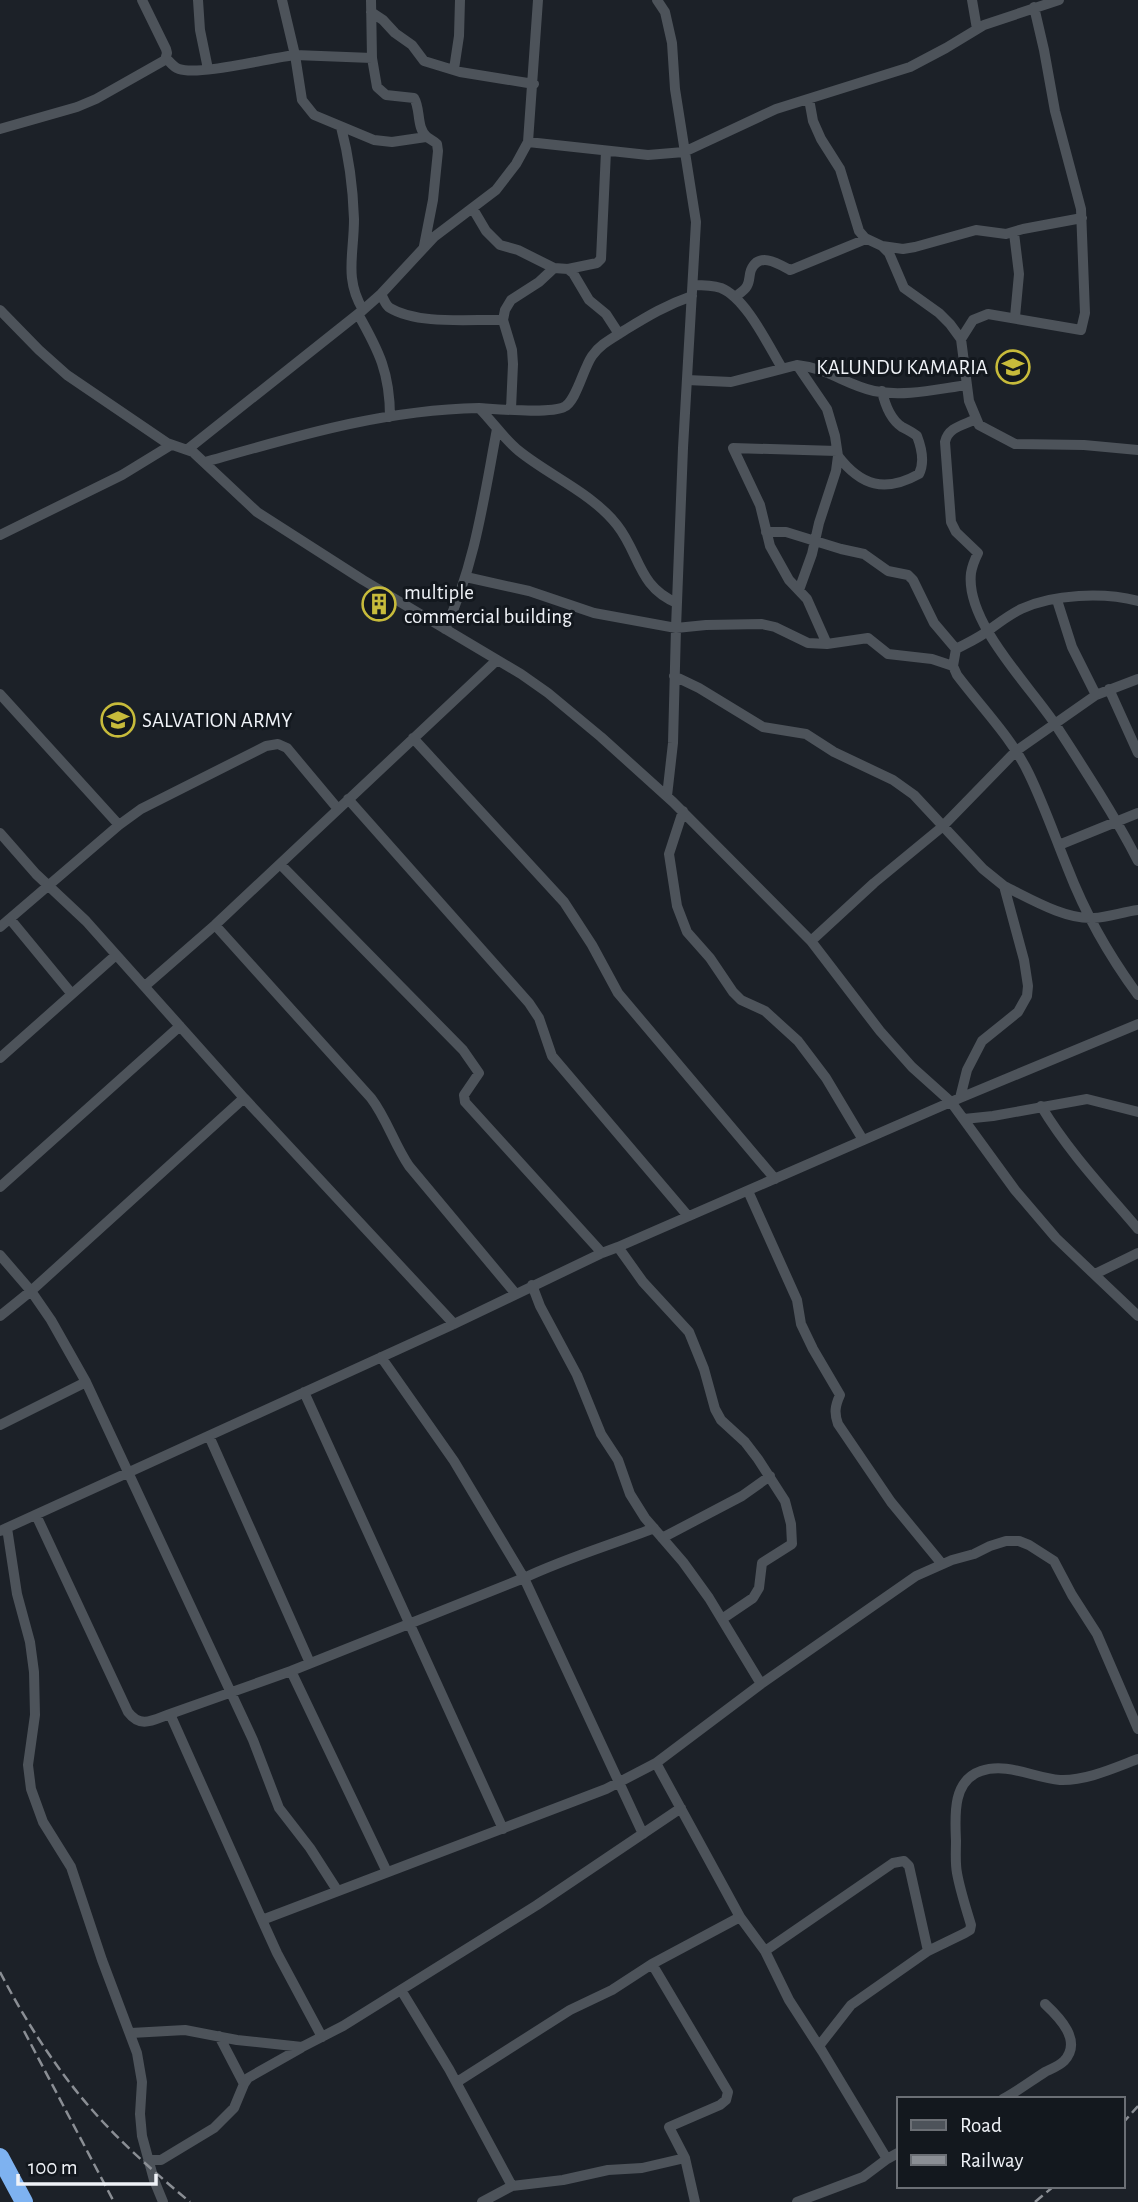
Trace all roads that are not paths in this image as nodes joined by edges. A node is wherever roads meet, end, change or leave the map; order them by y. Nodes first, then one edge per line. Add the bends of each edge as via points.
1 (142, 0) edge
2 (198, 0) edge
3 (282, 0) edge
4 (371, 0) edge
5 (460, 0) edge
6 (538, 0) edge
7 (657, 0) edge
8 (972, 0) edge
9 (1059, 0) edge
10 (1034, 8) junction
11 (371, 12) junction
12 (977, 29) junction
13 (295, 55) junction
14 (166, 58) junction
15 (372, 58) junction
16 (208, 69) junction
17 (454, 69) junction
18 (534, 84) junction
19 (809, 99) junction
20 (341, 127) junction
21 (0, 129) edge
22 (426, 137) junction
23 (528, 142) junction
24 (606, 150) junction
25 (684, 152) junction
26 (473, 209) junction
27 (1082, 218) junction
28 (1014, 233) junction
29 (866, 239) junction
30 (424, 246) junction
31 (882, 246) junction
32 (554, 268) junction
33 (568, 269) junction
34 (693, 285) junction
35 (381, 294) junction
36 (692, 296) junction
37 (735, 297) junction
38 (0, 310) edge
39 (360, 312) junction
40 (1015, 317) junction
41 (503, 320) junction
42 (619, 334) junction
43 (961, 338) junction
44 (797, 365) junction
45 (782, 368) junction
46 (687, 380) junction
47 (967, 385) junction
48 (882, 391) junction
49 (479, 408) junction
50 (511, 409) junction
51 (390, 417) junction
52 (976, 419) junction
53 (497, 429) junction
54 (171, 445) junction
55 (188, 449) junction
56 (1138, 450) edge
57 (837, 453) junction
58 (205, 462) junction
59 (766, 532) junction
60 (0, 535) edge
61 (815, 542) junction
62 (466, 577) junction
63 (799, 590) junction
64 (1057, 600) junction
65 (1138, 601) edge
66 (677, 603) junction
67 (676, 628) junction
68 (445, 629) junction
69 (988, 632) junction
70 (827, 644) junction
71 (956, 649) junction
72 (497, 660) junction
73 (953, 666) junction
74 (674, 676) junction
75 (1138, 679) edge
76 (1109, 689) junction
77 (0, 694) edge
78 (1096, 695) junction
79 (1054, 723) junction
80 (413, 738) junction
81 (1016, 751) junction
82 (1138, 754) edge
83 (667, 796) junction
84 (348, 799) junction
85 (338, 809) junction
86 (683, 811) junction
87 (1138, 813) edge
88 (1116, 823) junction
89 (119, 825) junction
90 (942, 827) junction
91 (0, 833) edge
92 (1059, 845) junction
93 (1138, 861) edge
94 (280, 864) junction
95 (48, 885) junction
96 (1004, 886) junction
97 (1138, 910) edge
98 (10, 919) junction
99 (1092, 919) junction
100 (215, 925) junction
101 (0, 928) edge
102 (811, 941) junction
103 (116, 955) junction
104 (145, 986) junction
105 (71, 993) junction
106 (1138, 995) edge
107 (1138, 1024) edge
108 (180, 1026) junction
109 (0, 1058) edge
110 (244, 1098) junction
111 (956, 1100) junction
112 (1041, 1106) junction
113 (1138, 1112) edge
114 (964, 1119) junction
115 (863, 1140) junction
116 (775, 1180) junction
117 (0, 1187) edge
118 (748, 1191) junction
119 (688, 1216) junction
120 (1138, 1229) edge
121 (618, 1248) junction
122 (602, 1253) junction
123 (1138, 1253) edge
124 (0, 1255) edge
125 (1095, 1273) junction
126 (532, 1285) junction
127 (31, 1291) junction
128 (515, 1293) junction
129 (0, 1316) edge
130 (1138, 1316) edge
131 (454, 1324) junction
132 (381, 1357) junction
133 (86, 1382) junction
134 (304, 1392) junction
135 (0, 1425) edge
136 (209, 1436) junction
137 (128, 1473) junction
138 (770, 1476) junction
139 (36, 1515) junction
140 (654, 1528) junction
141 (4, 1530) edge
142 (662, 1538) junction
143 (942, 1564) junction
144 (524, 1578) junction
145 (722, 1619) junction
146 (410, 1622) junction
147 (310, 1663) junction
148 (291, 1671) junction
149 (761, 1684) junction
150 (230, 1691) junction
151 (170, 1714) junction
152 (1138, 1729) edge
153 (1138, 1759) edge
154 (656, 1763) junction
155 (621, 1783) junction
156 (681, 1808) junction
157 (503, 1829) junction
158 (643, 1834) junction
159 (387, 1872) junction
160 (337, 1890) junction
161 (740, 1917) junction
162 (262, 1920) junction
163 (765, 1951) junction
164 (928, 1951) junction
165 (652, 1964) junction
166 (401, 1990) junction
167 (1045, 2004) dead end
168 (131, 2033) junction
169 (219, 2036) junction
170 (322, 2038) junction
171 (819, 2046) junction
172 (302, 2048) junction
173 (457, 2082) junction
174 (244, 2084) junction
175 (1007, 2097) edge
176 (897, 2154) edge
177 (0, 2157) edge
178 (685, 2158) junction
179 (887, 2159) junction
180 (148, 2160) junction
181 (512, 2186) junction
182 (24, 2202) edge
183 (163, 2202) edge
184 (482, 2202) edge
185 (695, 2202) edge
186 (797, 2202) edge

1 - 14 street
2 - 16 street
3 - 13 street
4 - 11 street
5 - 17 street
6 - 18 street
7 - 25 street via 665,12 672,43
8 - 12 street
9 - 10 street
10 - 12 street
10 - 27 street
11 - 15 street
11 - 17 street via 412,45 424,61
12 - 19 street via 910,67
13 - 15 street
13 - 16 street
13 - 20 street via 306,107
14 - 16 street via 179,69
14 - 21 street via 96,99
15 - 22 street via 377,87 386,95 417,102
17 - 18 street
18 - 23 street
19 - 25 street via 776,109
19 - 29 street via 813,121 840,169 859,231
20 - 22 street via 374,140
20 - 39 street via 353,195 351,279
22 - 30 street via 437,144 438,151
23 - 24 street
23 - 26 street via 496,190
24 - 25 street via 648,155
24 - 33 street via 601,259 597,264
25 - 34 street via 696,222
26 - 30 street
26 - 32 street via 500,245
27 - 28 street
27 - 40 street via 1085,313 1081,330
28 - 31 street via 976,230 915,247
28 - 40 street via 1019,274
29 - 31 street
29 - 37 street via 793,269 772,260 756,263 747,288
30 - 35 street
31 - 43 street via 904,288 939,313
32 - 33 street
32 - 41 street via 511,300
33 - 42 street
34 - 36 street
34 - 37 street via 723,289
35 - 39 street
35 - 41 street via 391,309 415,316
36 - 42 street via 666,305
36 - 46 street
37 - 45 street
38 - 54 street via 67,375
39 - 51 street via 384,367
39 - 55 street
40 - 43 street via 981,315
41 - 50 street via 512,350
42 - 50 street via 593,354 566,407
43 - 47 street
44 - 45 street
44 - 48 street via 816,367
44 - 57 street via 827,409
45 - 46 street via 731,382
46 - 66 street
47 - 48 street
47 - 52 street
48 - 57 street via 893,419 917,436 922,455 919,474 886,486 876,484 849,471
49 - 50 street
49 - 51 street
49 - 53 street
51 - 58 street via 337,425
52 - 56 street via 1015,444
52 - 69 street via 946,435 945,453 951,522 978,553 971,586
53 - 62 street
53 - 66 street via 517,450 606,512 654,590
54 - 55 street
54 - 60 street via 122,475
55 - 58 street
57 - 59 street via 733,449 754,490
57 - 61 street
58 - 68 street via 280,529
59 - 61 street
59 - 63 street via 778,561
61 - 63 street
61 - 71 street via 864,554 888,571 908,575 934,623
62 - 67 street via 529,591 594,613
62 - 68 street
63 - 70 street
64 - 65 street via 1122,596
64 - 69 street via 1019,610
64 - 78 street via 1072,647
66 - 67 street
67 - 70 street via 762,624 808,643
67 - 74 street
68 - 72 street
69 - 71 street
69 - 79 street
70 - 73 street via 868,638 888,654
71 - 73 street
72 - 80 street
72 - 83 street via 548,693
73 - 81 street
74 - 83 street
74 - 90 street via 763,727 806,734 893,780 914,795
75 - 76 street
76 - 78 street
76 - 82 street
77 - 89 street
78 - 79 street
79 - 81 street
79 - 88 street
80 - 84 street
80 - 116 street via 564,902 618,993
81 - 90 street
81 - 92 street
83 - 86 street
84 - 85 street
84 - 119 street via 529,1003 552,1056
85 - 89 street via 287,748 275,744 148,804
85 - 94 street
86 - 102 street
86 - 115 street via 669,855 677,906 687,932 741,1000 765,1011 799,1041
87 - 88 street
88 - 92 street
88 - 93 street
89 - 95 street
90 - 96 street
90 - 102 street
91 - 95 street
92 - 99 street
94 - 100 street
94 - 122 street via 471,1060 479,1073 464,1094 465,1102
95 - 98 street
95 - 103 street
96 - 99 street via 1043,906
96 - 111 street via 1026,968 1027,996 1018,1012 982,1041
97 - 99 street
98 - 101 street
98 - 105 street
99 - 106 street
100 - 104 street
100 - 128 street via 371,1098 409,1166
102 - 111 street via 904,1058
103 - 104 street
103 - 105 street
104 - 108 street
105 - 109 street
107 - 111 street
108 - 110 street
108 - 117 street
110 - 127 street
110 - 131 street
111 - 114 street
111 - 115 street
112 - 113 street via 1087,1099
112 - 114 street
112 - 120 street via 1075,1155
114 - 125 street via 1048,1229
115 - 116 street
116 - 118 street
118 - 119 street
118 - 143 street via 797,1300 801,1324 840,1395 835,1405 838,1424 891,1502
119 - 121 street
121 - 122 street
121 - 138 street via 689,1332 721,1420 745,1442
122 - 126 street
123 - 125 street
124 - 127 street
125 - 130 street
126 - 128 street
126 - 140 street via 631,1494
127 - 129 street
127 - 133 street
128 - 131 street
131 - 132 street
132 - 134 street
132 - 144 street via 454,1461
133 - 135 street
133 - 137 street
134 - 136 street
134 - 146 street
136 - 137 street
136 - 147 street
137 - 139 street
137 - 150 street
138 - 142 street
138 - 145 street via 789,1513 792,1544 762,1563 753,1598
139 - 141 street
139 - 151 street via 128,1712 144,1722
140 - 142 street
140 - 144 street
141 - 168 street via 34,1672 35,1715 28,1765 31,1789 48,1831 71,1867
142 - 145 street
143 - 149 street via 916,1576
143 - 152 street via 1006,1541 1029,1545 1054,1561 1097,1634
144 - 146 street
144 - 155 street
145 - 149 street
146 - 147 street
146 - 157 street
147 - 148 street
148 - 150 street
148 - 159 street
149 - 154 street
150 - 151 street
150 - 160 street via 279,1808
151 - 162 street
153 - 164 street via 1070,1779 997,1769 968,1778 956,1802 956,1871 970,1930
154 - 155 street
154 - 156 street
155 - 157 street
155 - 158 street
156 - 158 street
156 - 161 street
157 - 159 street
158 - 166 street
159 - 160 street
160 - 162 street
161 - 163 street
161 - 165 street
162 - 170 street
163 - 164 street via 893,1863 904,1861 909,1866
163 - 171 street
164 - 171 street via 851,2005
165 - 173 street
165 - 178 street via 728,2092 720,2105 669,2127
166 - 170 street
166 - 173 street
167 - 175 street via 1068,2029 1069,2054
168 - 169 street via 185,2030
168 - 180 street via 142,2076 140,2114
169 - 172 street
169 - 174 street
170 - 172 street
171 - 179 street
172 - 174 street
173 - 181 street
174 - 180 street via 234,2108 207,2133 161,2160
176 - 179 street
177 - 182 highway
178 - 181 street
178 - 185 street
179 - 186 street via 863,2177
180 - 183 street
181 - 184 street

